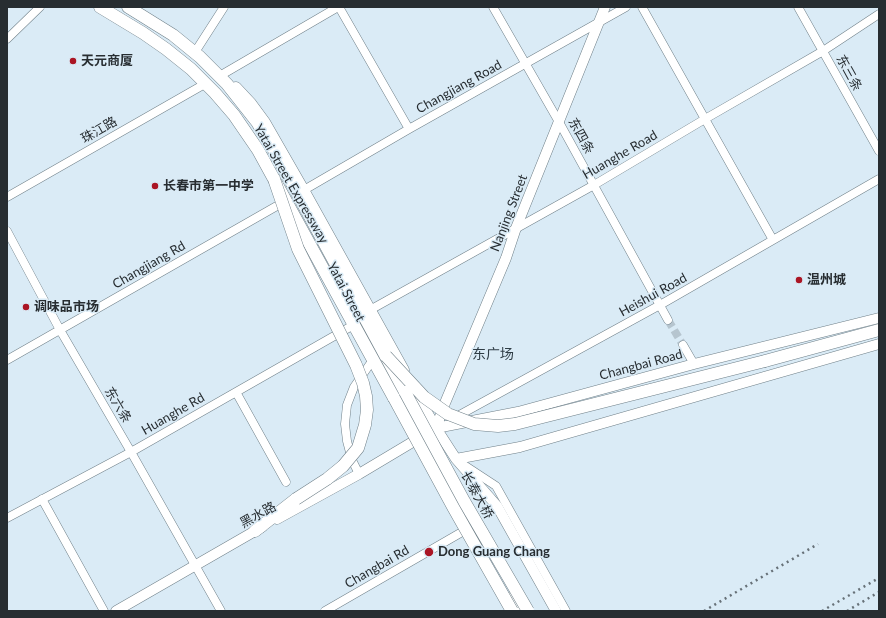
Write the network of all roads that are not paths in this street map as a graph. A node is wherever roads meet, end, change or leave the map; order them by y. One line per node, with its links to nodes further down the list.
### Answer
1 (40, 7): 15 (street)
2 (93, 7): 20 (main road, Yatai Street)
3 (100, 7): 25 (highway, Yatai Street Expressway)
4 (128, 7): 43 (highway, Yatai Street Expressway)
5 (134, 7): 16 (main road, Yatai Street)
6 (224, 7): 16 (street)
7 (339, 7): 19 (street); 23 (street)
8 (493, 7): 18 (street, 东四条)
9 (605, 7): 14 (main road, Nanjing Street)
10 (626, 7): 14 (street, Changjiang Road)
11 (642, 7): 21 (street)
12 (798, 7): 17 (street, 东三条)
13 (879, 14): 17 (street, Huanghe Road)
14 (600, 22): 18 (street, Changjiang Road); 22 (main road, Nanjing Street)
15 (7, 39)
16 (197, 49): 19 (main road, Yatai Street)
17 (823, 51): 21 (street, Huanghe Road); 24 (street, 东三条)
18 (525, 64): 22 (street, 东四条); 23 (street, Changjiang Road)
19 (223, 74): 28 (main road, Yatai Street)
20 (203, 85): 29 (street, 珠江路); 30 (main road, Yatai Street)
21 (705, 119): 27 (street, Huanghe Road); 33 (street)
22 (559, 122): 27 (street, 东四条); 31 (main road, Nanjing Street)
23 (409, 129): 28 (street, Changjiang Road)
24 (879, 151)
25 (274, 179): 49 (highway, Yatai Street Expressway, bridge); 58 (highway, bridge)
26 (879, 179): 33 (street, Heishui Road)
27 (594, 184): 31 (street, Huanghe Road); 34 (street, 东四条)
28 (304, 190): 35 (main road, Yatai Street)
29 (7, 197)
30 (282, 203): 38 (main road, Yatai Street); 39 (street, Changjiang Rd)
31 (516, 228): 35 (street, Huanghe Road); 50 (main road, Nanjing Street)
32 (7, 231): 39 (street, 东六条)
33 (773, 240): 34 (street, Heishui Road)
34 (660, 305): 37 (street, 东四条); 50 (street, Heishui Road)
35 (370, 310): 50 (main road, Yatai Street)
36 (879, 318): 46 (main road, Changbai Road)
37 (668, 320)
38 (350, 327): 45 (main road, Yatai Street); 47 (street, Huanghe Rd)
39 (60, 330): 44 (street, Changjiang Rd); 52 (street, 东六条)
40 (879, 330): 43 (highway, bridge)
41 (879, 344): 53 (main road)
42 (683, 345): 46 (street)
43 (386, 356): 48 (highway, Yatai Street Expressway, bridge)
44 (7, 360)
45 (370, 364): 51 (main road, Yatai Street); 54 (street)
46 (694, 364): 50 (main road, Changbai Road)
47 (236, 392): 52 (street, Huanghe Rd); 55 (street)
48 (405, 392): 68 (highway, 长泰大桥, bridge)
49 (394, 398): 66 (highway, 长泰大桥, bridge)
50 (436, 428): 51 (main road, Changbai Road); 53 (main road, Yatai Street)
51 (413, 442): 54 (main road, 黑水路); 59 (street); 67 (main road, Yatai Street)
52 (132, 452): 56 (street, Huanghe Rd); 60 (street, 东六条)
53 (456, 459): 69 (main road, Yatai Street); 70 (street)
54 (359, 474): 58 (main road, 黑水路)
55 (286, 482)
56 (42, 499): 57 (street, Huanghe Rd); 61 (street)
57 (7, 518)
58 (255, 531): 60 (main road, 黑水路)
59 (462, 532): 64 (street, Changbai Rd); 65 (street)
60 (195, 565): 62 (main road, 黑水路); 63 (street, 东六条)
61 (104, 611)
62 (116, 611)
63 (221, 611)
64 (325, 611)
65 (507, 611)
66 (512, 611)
67 (519, 611)
68 (528, 611)
69 (556, 611)
70 (566, 611)

